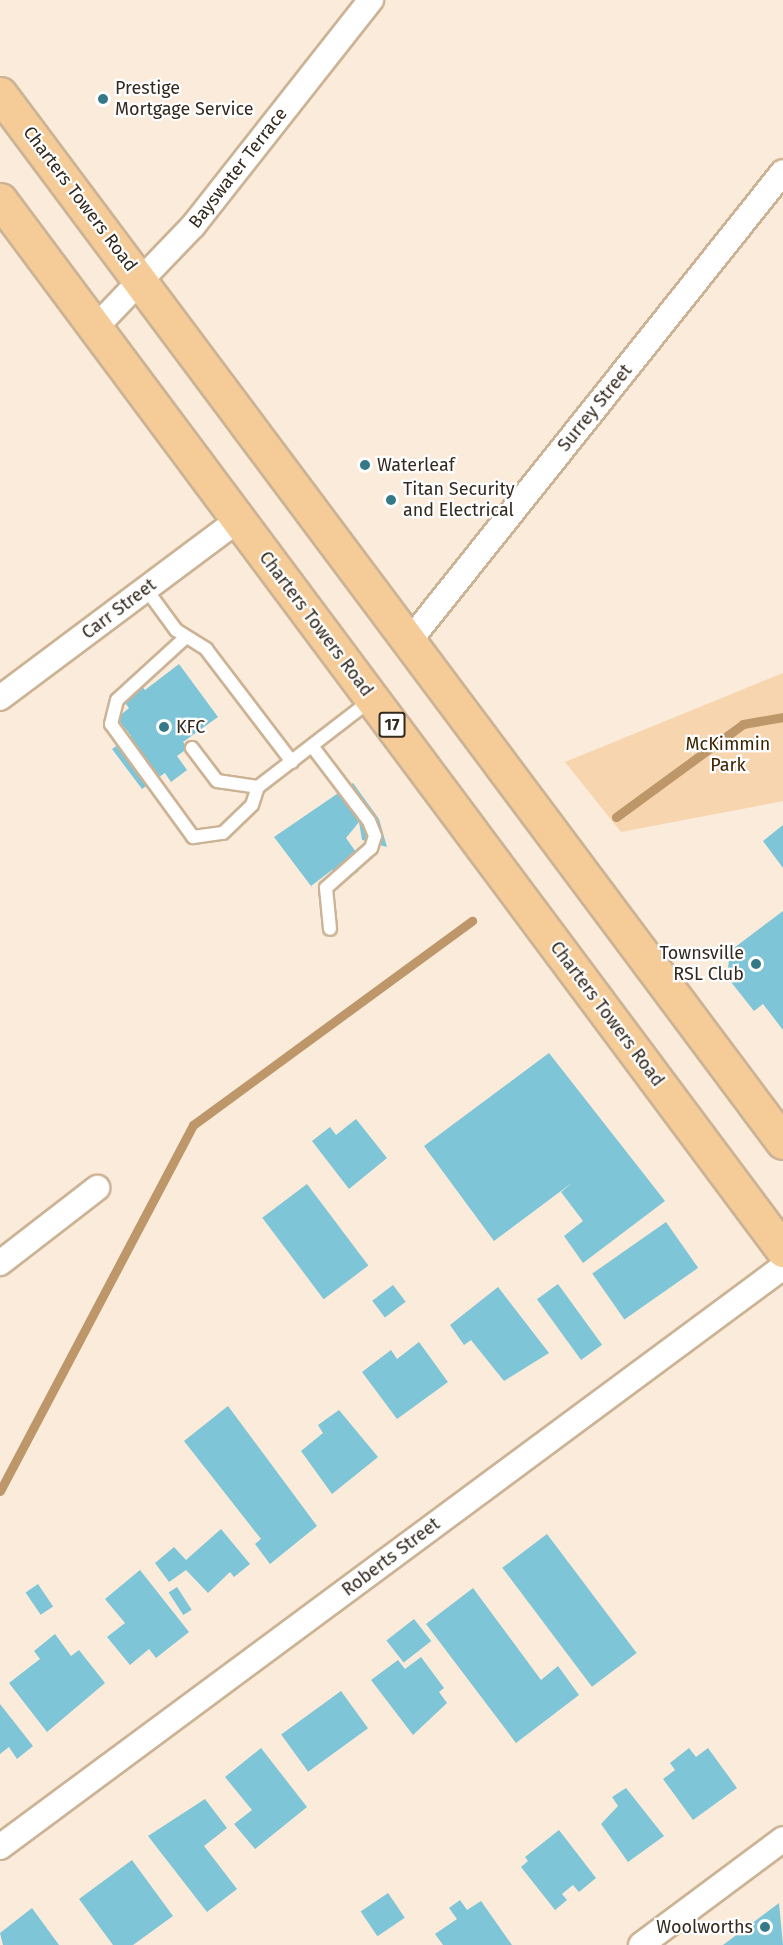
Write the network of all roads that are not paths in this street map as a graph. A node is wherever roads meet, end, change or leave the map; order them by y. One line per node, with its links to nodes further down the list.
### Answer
1 (371, 0): 5 (street, Bayswater Terrace)
2 (0, 94): 5 (main road, Charters Towers Road)
3 (783, 172): 10 (street, Surrey Street)
4 (0, 200): 6 (main road, Charters Towers Road / 17)
5 (143, 280): 6 (street, Bayswater Terrace); 10 (main road, Charters Towers Road)
6 (96, 327): 7 (main road, Charters Towers Road / 17)
7 (238, 520): 8 (street, Carr Street); 12 (main road, Charters Towers Road / 17)
8 (146, 589): 9 (lane); 11 (street, Carr Street)
9 (186, 638): 15 (lane); 16 (lane)
10 (407, 644): 18 (main road, Charters Towers Road)
11 (0, 698)
12 (372, 699): 13 (lane); 20 (main road, Charters Towers Road / 17)
13 (312, 746): 15 (lane); 17 (lane)
14 (192, 748): 16 (lane)
15 (292, 762): 16 (lane)
16 (258, 787)
17 (330, 929)
18 (783, 1142)
19 (97, 1188): 21 (street)
20 (783, 1250)
21 (0, 1263)
22 (783, 1267): 24 (street, Roberts Street)
23 (783, 1839): 25 (street)
24 (0, 1847)
25 (641, 1945)

